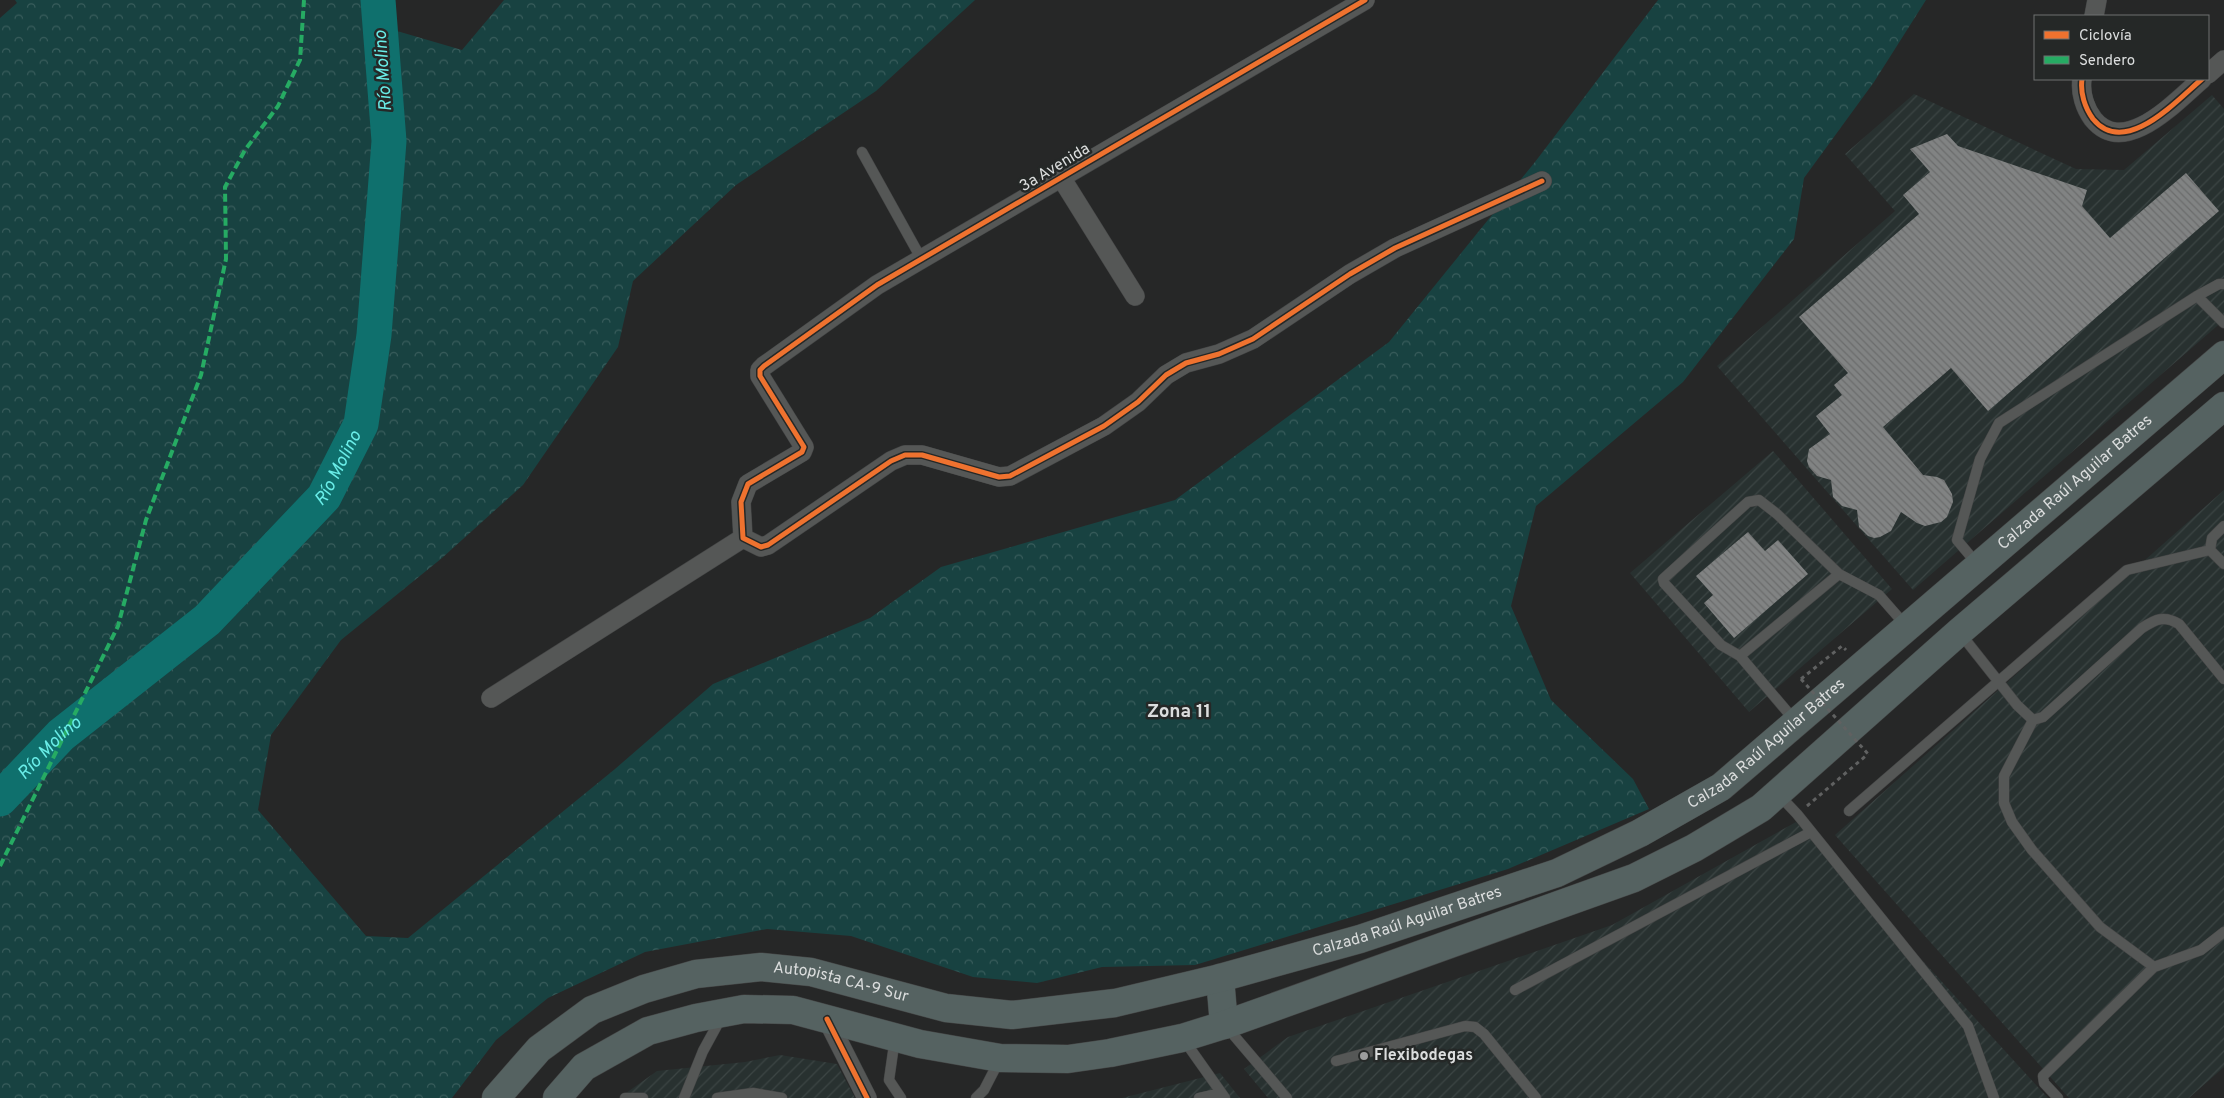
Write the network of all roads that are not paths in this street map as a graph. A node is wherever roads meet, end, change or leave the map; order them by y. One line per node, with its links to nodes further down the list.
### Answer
1 (1365, 0): 9 (street, 3a Avenida)
2 (2097, 0): 3 (street)
3 (2094, 15)
4 (2224, 60): 5 (street)
5 (2209, 73)
6 (2082, 80): 7 (street)
7 (2201, 80)
8 (862, 152): 11 (lane)
9 (1062, 179): 11 (street, 3a Avenida); 13 (street)
10 (1542, 181): 19 (street)
11 (922, 260): 19 (street, 3a Avenida)
12 (2224, 284): 14 (lane)
13 (1135, 296)
14 (2197, 296): 15 (lane); 22 (lane)
15 (2224, 323)
16 (2224, 355): 22 (highway, Calzada Raúl Aguilar Batres)
17 (2224, 406): 25 (highway, Calzada Raúl Aguilar Batres)
18 (2224, 526): 20 (lane)
19 (743, 538): 29 (street)
20 (2210, 550): 21 (lane); 28 (lane)
21 (2224, 564)
22 (1979, 566): 24 (highway, Calzada Raúl Aguilar Batres)
23 (1839, 574): 24 (lane); 26 (lane); 26 (lane)
24 (1908, 627): 31 (highway, Calzada Raúl Aguilar Batres)
25 (1960, 632): 28 (lane); 32 (highway, Calzada Raúl Aguilar Batres)
26 (1740, 656): 31 (lane)
27 (2224, 679): 30 (lane)
28 (1998, 682): 30 (lane); 33 (lane)
29 (491, 698)
30 (2033, 720): 36 (lane)
31 (1797, 723): 37 (highway, Calzada Raúl Aguilar Batres)
32 (1777, 794): 34 (lane); 41 (highway, Calzada Raúl Aguilar Batres)
33 (1849, 811)
34 (1811, 832): 38 (lane); 60 (lane)
35 (2224, 932): 36 (lane)
36 (2154, 967): 61 (lane)
37 (1220, 978): 41 (highway); 47 (highway, Autopista CA-9 Sur)
38 (1515, 990)
39 (724, 1012): 40 (highway); 48 (highway); 51 (lane)
40 (827, 1019): 42 (highway); 54 (street)
41 (1224, 1025): 43 (highway); 58 (lane)
42 (895, 1037): 44 (highway); 55 (lane)
43 (1182, 1038): 44 (highway); 46 (lane)
44 (1000, 1058): 56 (lane)
45 (1336, 1060): 59 (lane)
46 (1223, 1095): 57 (lane)
47 (496, 1098)
48 (557, 1098)
49 (625, 1098): 50 (lane)
50 (644, 1098)
51 (684, 1098)
52 (717, 1098): 53 (lane)
53 (782, 1098)
54 (867, 1098)
55 (901, 1098)
56 (976, 1098)
57 (1199, 1098)
58 (1287, 1098)
59 (1536, 1098)
60 (1994, 1098)
61 (2058, 1098)

